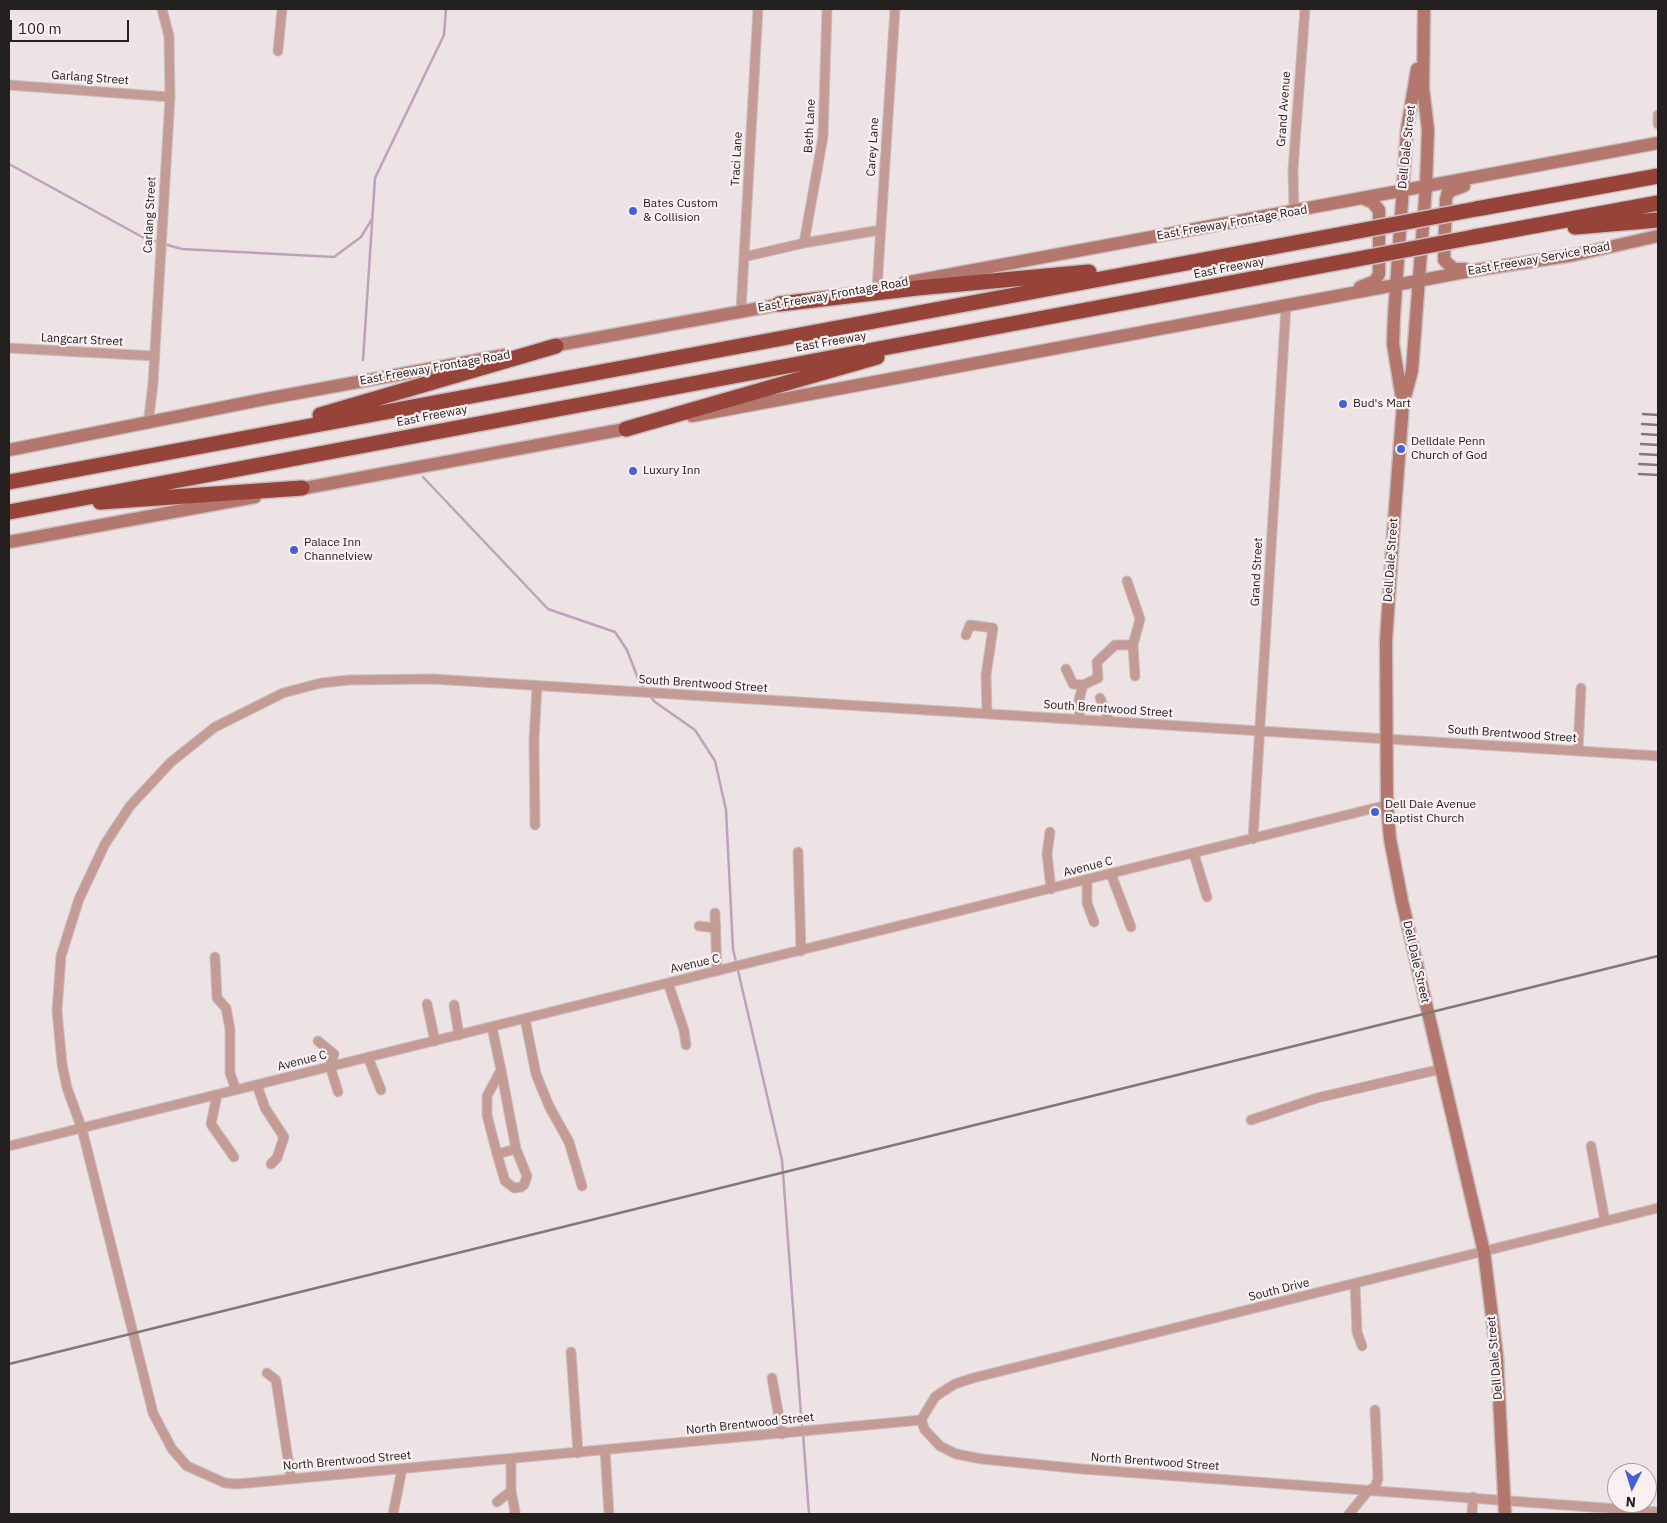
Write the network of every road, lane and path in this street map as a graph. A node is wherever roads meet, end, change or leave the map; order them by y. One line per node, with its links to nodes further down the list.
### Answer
1 (162, 9): 11 (street, Carlang Street)
2 (282, 9): 9 (street)
3 (758, 9): 27 (street, Traci Lane)
4 (827, 9): 26 (street, Beth Lane)
5 (895, 9): 23 (street, Carey Lane)
6 (1305, 9): 21 (street, Grand Avenue)
7 (1424, 9): 8 (main road, Dell Dale Street)
8 (1422, 39): 17 (main road, Dell Dale Street); 18 (main road, Dell Dale Street)
9 (278, 51)
10 (9, 85): 11 (street, Garlang Street)
11 (170, 97): 40 (street, Carlang Street)
12 (1658, 115): 13 (street)
13 (1658, 124)
14 (1658, 143): 15 (main road, East Freeway Frontage Road)
15 (1514, 172): 17 (main road, East Freeway Frontage Road); 29 (main road)
16 (1658, 176): 28 (highway, East Freeway, bridge)
17 (1426, 186): 18 (main road, East Freeway Frontage Road); 30 (main road, Dell Dale Street)
18 (1402, 191): 19 (main road, East Freeway Frontage Road); 31 (main road, Dell Dale Street)
19 (1364, 199): 21 (main road, East Freeway Frontage Road); 33 (main road)
20 (1658, 203): 24 (highway, East Freeway)
21 (1294, 211): 32 (main road, East Freeway Frontage Road)
22 (1658, 220): 24 (highway)
23 (880, 230): 26 (street); 32 (street, Carey Lane)
24 (1511, 230): 37 (highway, East Freeway, bridge)
25 (1658, 236): 29 (main road, East Freeway Service Road)
26 (804, 243): 27 (street)
27 (744, 257): 36 (street, Traci Lane)
28 (1192, 262): 34 (highway); 44 (highway, East Freeway)
29 (1476, 270): 30 (main road, East Freeway Service Road)
30 (1419, 281): 31 (main road); 41 (main road, Dell Dale Street)
31 (1397, 285): 33 (main road); 41 (main road, Dell Dale Street)
32 (877, 288): 34 (main road, East Freeway Frontage Road)
33 (1306, 302): 35 (main road)
34 (779, 304): 36 (main road, East Freeway Frontage Road)
35 (1286, 306): 43 (main road); 63 (street, Grand Street)
36 (742, 310): 38 (main road, East Freeway Frontage Road)
37 (905, 345): 43 (highway); 48 (highway, East Freeway)
38 (556, 346): 42 (main road, East Freeway Frontage Road); 44 (highway)
39 (9, 348): 40 (street, Langcart Street)
40 (154, 356): 42 (street, Carlang Street)
41 (1403, 404): 64 (main road, Dell Dale Street)
42 (148, 424): 45 (main road, East Freeway Frontage Road)
43 (626, 428): 47 (main road)
44 (237, 440): 46 (highway, East Freeway)
45 (9, 450)
46 (9, 482)
47 (302, 488): 48 (highway); 50 (main road)
48 (66, 501): 49 (highway, East Freeway)
49 (9, 512)
50 (9, 542)
51 (1127, 581): 53 (street)
52 (966, 635): 60 (street)
53 (1133, 645): 55 (street); 56 (street)
54 (1066, 669): 56 (street)
55 (1134, 676)
56 (1083, 685): 61 (street)
57 (537, 686): 60 (street, South Brentwood Street); 68 (street); 104 (street, South Brentwood Street)
58 (1581, 688): 65 (street)
59 (1100, 698): 62 (street)
60 (987, 714): 61 (street, South Brentwood Street)
61 (1080, 720): 62 (street, South Brentwood Street)
62 (1109, 721): 63 (street, South Brentwood Street)
63 (1260, 731): 64 (street, South Brentwood Street); 70 (street, Grand Street)
64 (1387, 739): 65 (street, South Brentwood Street); 67 (main road, Dell Dale Street)
65 (1578, 751): 66 (street, South Brentwood Street)
66 (1658, 756)
67 (1387, 805): 70 (street, Avenue C); 96 (main road, Dell Dale Street)
68 (535, 825)
69 (1050, 832): 75 (street)
70 (1254, 839): 72 (street, Avenue C)
71 (798, 852): 82 (street)
72 (1194, 854): 73 (street, Avenue C); 76 (street)
73 (1111, 874): 74 (street, Avenue C); 80 (street)
74 (1087, 880): 75 (street, Avenue C); 78 (street)
75 (1051, 889): 82 (street, Avenue C)
76 (1207, 897)
77 (715, 913): 81 (street)
78 (1094, 922)
79 (699, 926): 81 (street)
80 (1131, 927)
81 (716, 928): 84 (street)
82 (801, 951): 84 (street, Avenue C)
83 (215, 957): 99 (street)
84 (717, 971): 85 (street, Avenue C)
85 (668, 982): 88 (street, Avenue C); 93 (street)
86 (427, 1004): 92 (street)
87 (454, 1005): 90 (street)
88 (525, 1019): 89 (street, Avenue C); 111 (street)
89 (492, 1027): 90 (street, Avenue C); 97 (street)
90 (459, 1035): 92 (street, Avenue C)
91 (318, 1041): 95 (street)
92 (435, 1041): 94 (street, Avenue C)
93 (686, 1045)
94 (368, 1057): 95 (street, Avenue C); 100 (street)
95 (330, 1067): 98 (street, Avenue C); 101 (street)
96 (1442, 1069): 103 (street); 114 (main road, Dell Dale Street)
97 (500, 1070): 107 (street); 108 (street)
98 (257, 1085): 99 (street, Avenue C); 110 (street)
99 (236, 1090): 102 (street, Avenue C)
100 (380, 1090)
101 (338, 1092)
102 (217, 1095): 104 (street, Avenue C); 109 (street)
103 (1251, 1120)
104 (82, 1129): 105 (street, Avenue C); 127 (street, North Brentwood Street)
105 (9, 1146)
106 (1591, 1146): 113 (street)
107 (516, 1149): 108 (street); 108 (street)
108 (497, 1154)
109 (234, 1157)
110 (271, 1164)
111 (582, 1186)
112 (1658, 1208): 113 (street, South Drive)
113 (1605, 1221): 114 (street, South Drive)
114 (1484, 1252): 115 (street, South Drive); 131 (main road, Dell Dale Street)
115 (1356, 1284): 116 (street); 121 (street, South Drive)
116 (1362, 1346)
117 (572, 1352): 124 (street)
118 (267, 1373): 127 (street)
119 (772, 1378): 122 (street)
120 (1375, 1410): 129 (street)
121 (921, 1420): 122 (street, North Brentwood Street); 129 (street, North Brentwood Street)
122 (782, 1434): 123 (street, North Brentwood Street)
123 (605, 1450): 124 (street, North Brentwood Street); 136 (street)
124 (578, 1453): 125 (street, North Brentwood Street)
125 (511, 1459): 126 (street, North Brentwood Street); 128 (street)
126 (402, 1469): 127 (street, North Brentwood Street); 134 (street)
127 (290, 1479)
128 (510, 1491): 132 (street); 135 (street)
129 (1368, 1491): 130 (street, North Brentwood Street); 137 (street)
130 (1473, 1496): 131 (street, North Brentwood Street); 138 (street)
131 (1505, 1500): 133 (street, North Brentwood Street); 139 (main road, Dell Dale Street)
132 (497, 1502)
133 (1658, 1512)
134 (393, 1514)
135 (514, 1514)
136 (609, 1514)
137 (1349, 1514)
138 (1472, 1514)
139 (1505, 1514)

